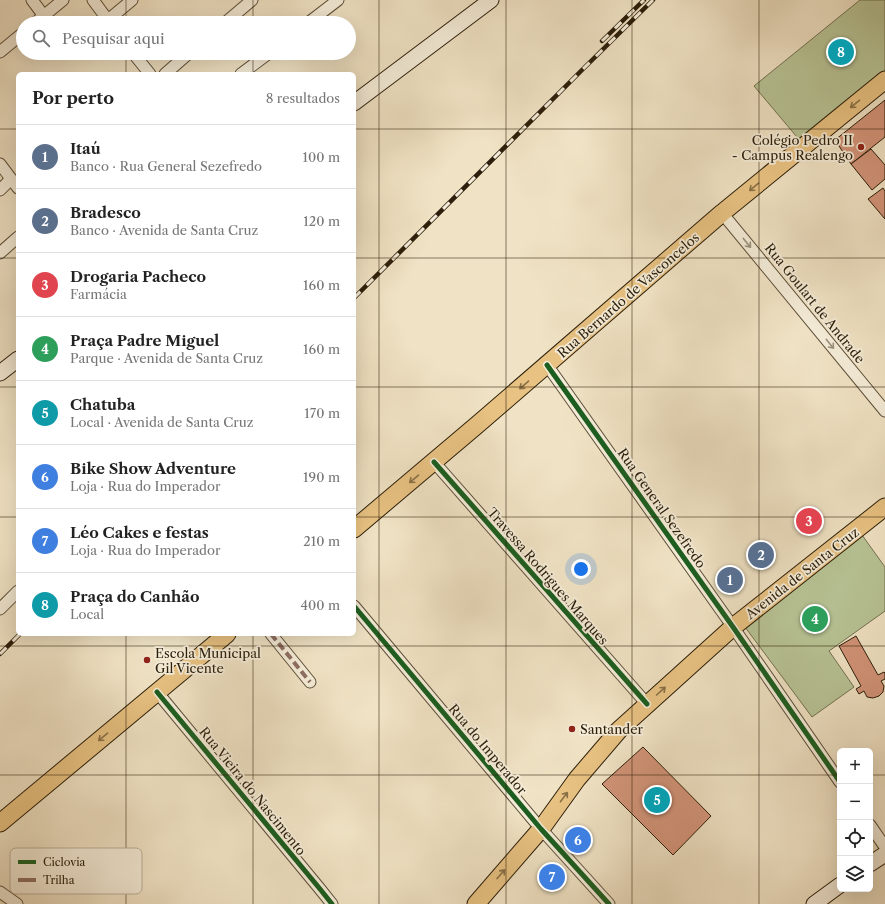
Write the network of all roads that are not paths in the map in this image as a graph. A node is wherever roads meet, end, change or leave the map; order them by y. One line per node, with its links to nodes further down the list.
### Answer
1 (32, 0): 8 (street)
2 (62, 0): 8 (street)
3 (93, 0): 9 (street)
4 (132, 0): 10 (street)
5 (252, 0): 11 (street)
6 (338, 0): 12 (street)
7 (491, 0): 22 (street)
8 (44, 16)
9 (105, 16)
10 (115, 16)
11 (233, 16)
12 (317, 16)
13 (16, 39): 14 (street)
14 (0, 52)
15 (139, 60): 18 (street)
16 (182, 60): 19 (street)
17 (260, 60): 20 (street)
18 (148, 72)
19 (167, 72)
20 (244, 72)
21 (885, 80): 27 (main road, Rua Bernardo de Vasconcelos, one-way to 27)
22 (356, 101)
23 (0, 164): 24 (street)
24 (11, 179): 25 (street); 26 (street)
25 (16, 185)
26 (0, 190)
27 (722, 213): 31 (main road, Rua Bernardo de Vasconcelos); 33 (street, Rua Goulart de Andrade, one-way to 33)
28 (16, 239): 29 (street)
29 (0, 253)
30 (16, 361): 32 (street)
31 (547, 365): 34 (main road, Rua Bernardo de Vasconcelos, one-way to 34); 40 (street, Rua General Sezefredo)
32 (0, 373)
33 (885, 411)
34 (434, 462): 36 (main road, Rua Bernardo de Vasconcelos, one-way to 36); 45 (street, Travessa Rodrigues Marques)
35 (885, 507): 40 (main road, Avenida de Santa Cruz)
36 (356, 527)
37 (16, 593): 39 (street)
38 (356, 608): 48 (street, Rua do Imperador)
39 (0, 609)
40 (733, 627): 45 (main road, Avenida de Santa Cruz, one-way to 40); 46 (street, Rua General Sezefredo)
41 (225, 636): 44 (main road)
42 (274, 636): 43 (street)
43 (310, 682)
44 (154, 694): 47 (main road, one-way to 47); 56 (street, Rua Vieira do Nascimento)
45 (647, 704): 48 (main road, Avenida de Santa Cruz, one-way to 45)
46 (837, 778)
47 (0, 823)
48 (541, 829): 57 (main road, Avenida de Santa Cruz, one-way to 48); 58 (street, Rua do Imperador)
49 (873, 829): 50 (street)
50 (885, 847)
51 (885, 854): 52 (street)
52 (873, 862)
53 (837, 888): 59 (street)
54 (0, 892): 55 (street)
55 (17, 904)
56 (332, 904)
57 (476, 904)
58 (609, 904)
59 (814, 904)

